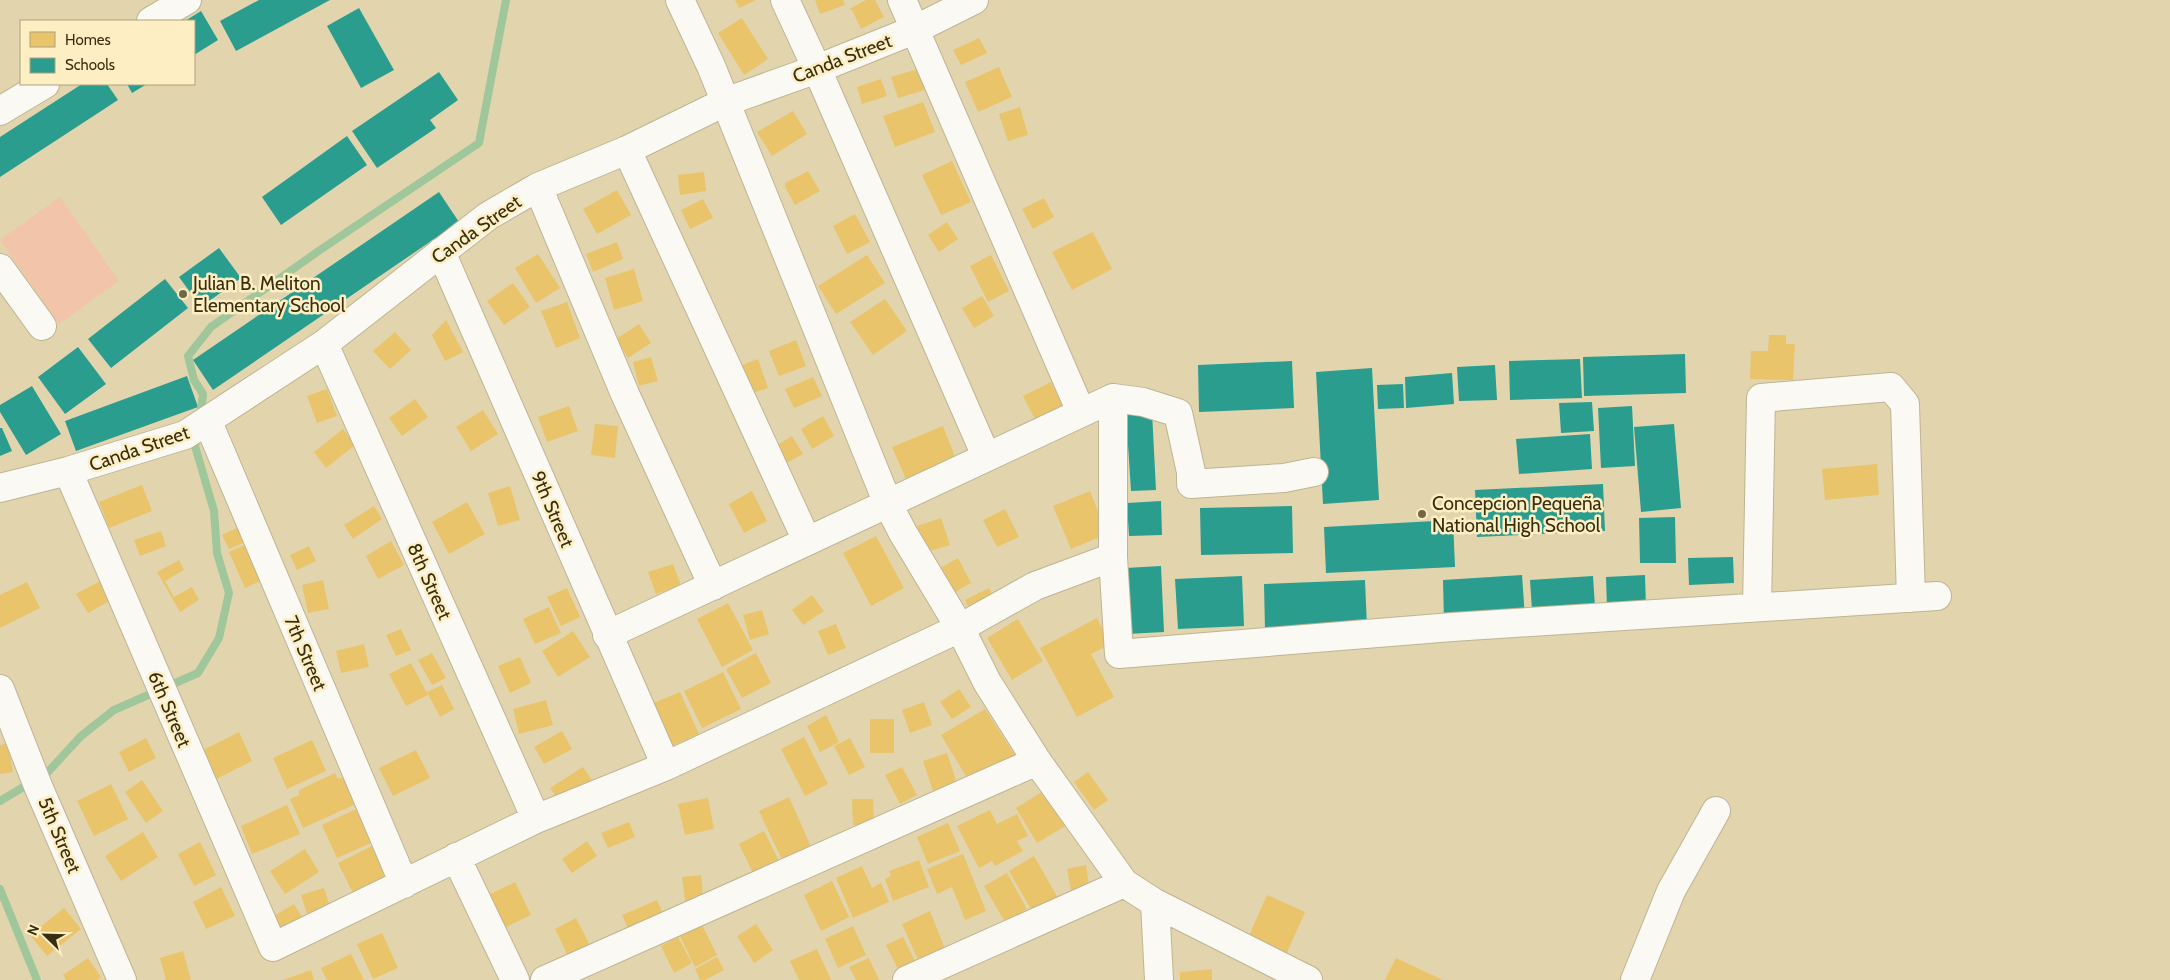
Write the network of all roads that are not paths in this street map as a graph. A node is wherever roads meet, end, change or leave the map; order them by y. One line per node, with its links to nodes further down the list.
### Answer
1 (187, 0): 6 (street)
2 (680, 0): 10 (street)
3 (785, 0): 8 (street)
4 (902, 0): 7 (street)
5 (974, 0): 7 (street, Canda Street)
6 (153, 20)
7 (914, 30): 8 (street, Canda Street); 19 (street)
8 (818, 68): 10 (street, Canda Street); 21 (street)
9 (44, 85): 11 (street)
10 (725, 102): 12 (street, Canda Street); 25 (street)
11 (0, 111)
12 (627, 150): 13 (street, Canda Street); 26 (street)
13 (538, 187): 14 (street, Canda Street); 28 (street)
14 (441, 252): 17 (street, Canda Street); 31 (street, 9th Street)
15 (0, 268): 16 (street)
16 (42, 326)
17 (324, 344): 20 (street, Canda Street); 36 (street, 8th Street)
18 (1112, 398): 19 (street); 23 (street); 27 (street)
19 (1081, 412): 21 (street)
20 (198, 427): 22 (street, Canda Street); 39 (street, 7th Street)
21 (986, 456): 25 (street)
22 (68, 471): 24 (street, Canda Street); 39 (street, 6th Street)
23 (1314, 472)
24 (0, 488)
25 (888, 504): 26 (street); 30 (street)
26 (807, 541): 28 (street)
27 (1113, 557): 29 (street); 30 (street)
28 (713, 586): 31 (street)
29 (1757, 607): 29 (street)
30 (960, 628): 33 (street); 34 (street)
31 (607, 635): 34 (street, 9th Street)
32 (0, 690): 41 (street, 5th Street)
33 (1037, 761): 38 (street); 43 (street)
34 (666, 766): 36 (street)
35 (1716, 811): 47 (street)
36 (536, 819): 37 (street)
37 (456, 857): 39 (street); 42 (street)
38 (1124, 883): 40 (street); 44 (street)
39 (404, 884)
40 (1155, 903): 45 (street); 46 (street)
41 (122, 980)
42 (515, 980)
43 (545, 980)
44 (907, 980)
45 (1159, 980)
46 (1308, 980)
47 (1635, 980)

